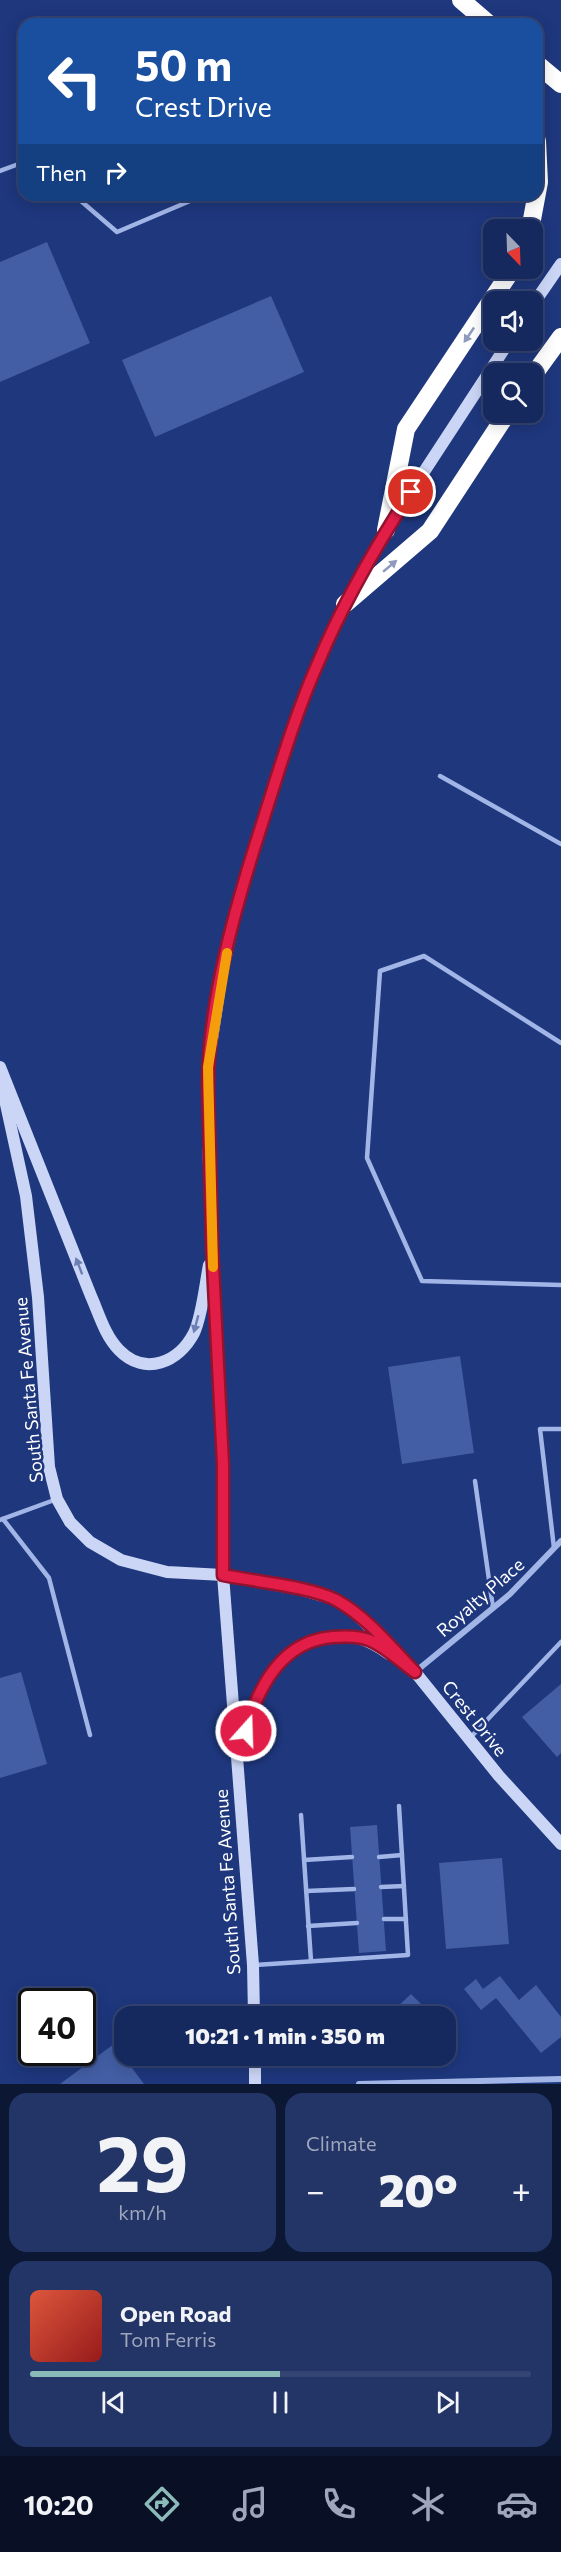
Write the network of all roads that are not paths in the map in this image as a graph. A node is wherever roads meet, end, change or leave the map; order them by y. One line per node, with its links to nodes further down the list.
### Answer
1 (456, 0): 3 (highway)
2 (461, 0): 4 (highway)
3 (472, 18)
4 (482, 18)
5 (543, 69): 6 (highway)
6 (561, 84)
7 (18, 164): 8 (lane)
8 (0, 171)
9 (81, 201): 10 (lane)
10 (190, 201)
11 (535, 201): 12 (highway)
12 (532, 219)
13 (561, 264): 15 (main road)
14 (506, 279): 20 (highway, one-way to 20)
15 (542, 291)
16 (561, 337): 18 (highway)
17 (503, 351): 20 (main road)
18 (542, 363)
19 (501, 423): 21 (highway, one-way to 19)
20 (387, 530): 21 (main road)
21 (345, 604): 27 (main road)
22 (440, 776): 23 (lane)
23 (561, 844)
24 (561, 1043): 28 (lane)
25 (0, 1067): 27 (main road, one-way to 25)
26 (0, 1077): 31 (main road, South Santa Fe Avenue)
27 (212, 1246): 35 (main road)
28 (561, 1286)
29 (561, 1429): 34 (lane)
30 (475, 1481): 36 (lane)
31 (57, 1499): 32 (lane); 35 (main road, South Santa Fe Avenue)
32 (1, 1519): 39 (lane)
33 (561, 1541): 34 (street, Royalty Place)
34 (554, 1548): 36 (street, Royalty Place)
35 (223, 1575): 38 (main road, Crest Drive); 41 (main road, South Santa Fe Avenue)
36 (493, 1608): 38 (street, Royalty Place)
37 (561, 1642): 40 (lane)
38 (415, 1672): 40 (main road, Crest Drive); 41 (main road)
39 (90, 1735)
40 (469, 1739): 44 (main road, Crest Drive)
41 (237, 1763): 58 (main road, South Santa Fe Avenue)
42 (399, 1806): 45 (lane)
43 (301, 1815): 48 (lane)
44 (561, 1844)
45 (402, 1856): 47 (lane); 49 (lane)
46 (352, 1857): 48 (lane)
47 (379, 1857)
48 (304, 1860): 52 (lane)
49 (404, 1886): 50 (lane); 54 (lane)
50 (381, 1887)
51 (354, 1888): 52 (lane)
52 (306, 1891): 56 (lane)
53 (384, 1919): 54 (lane)
54 (406, 1919): 57 (lane)
55 (357, 1923): 56 (lane)
56 (308, 1926): 57 (lane)
57 (311, 1961): 58 (lane)
58 (253, 1965): 59 (main road, South Santa Fe Avenue)
59 (254, 2006)
60 (255, 2066): 62 (main road)
61 (561, 2079): 63 (street)
62 (255, 2084)
63 (359, 2084)

